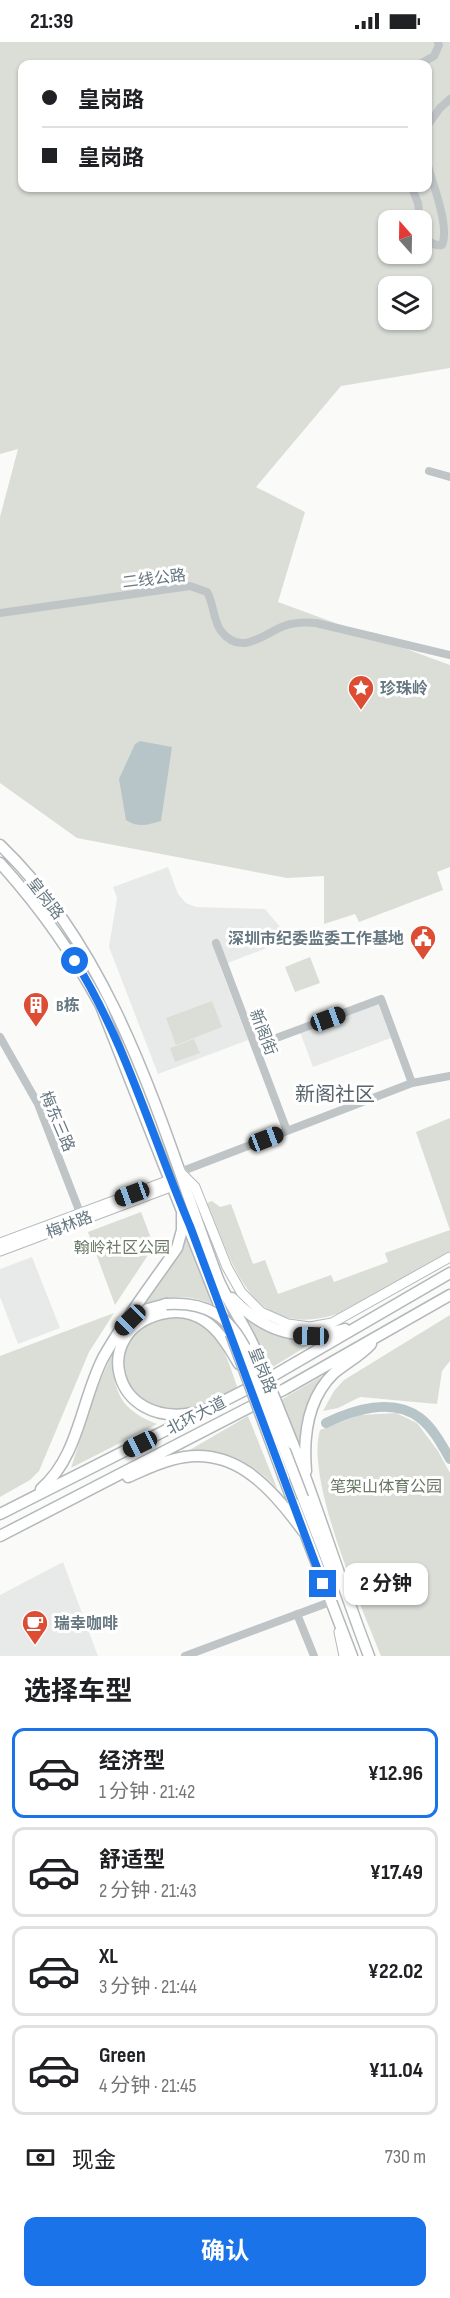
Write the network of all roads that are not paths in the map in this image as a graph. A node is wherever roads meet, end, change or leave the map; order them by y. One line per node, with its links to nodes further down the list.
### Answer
1 (438, 42): 2 (street)
2 (427, 60)
3 (450, 99): 4 (street)
4 (432, 119)
5 (432, 180): 8 (street)
6 (414, 192): 7 (street)
7 (419, 210)
8 (432, 243)
9 (429, 471): 10 (street)
10 (450, 477)
11 (0, 612): 12 (street, 二线公路)
12 (450, 655)
13 (0, 845): 21 (highway, 皇岗路)
14 (0, 863): 22 (highway, 皇岗路)
15 (216, 943): 17 (street, 新阁街)
16 (0, 1037): 24 (street, 梅东三路)
17 (255, 1046): 19 (street); 20 (street, 新阁街)
18 (450, 1076): 19 (street)
19 (412, 1083): 20 (street)
20 (287, 1131): 21 (street)
21 (180, 1172): 26 (main road); 28 (highway, 皇岗路)
22 (171, 1183): 23 (highway, 皇岗路); 24 (main road, 梅林路)
23 (182, 1208): 31 (highway); 32 (highway, 皇岗路)
24 (82, 1216): 25 (main road, 梅林路)
25 (1, 1246)
26 (450, 1257)
27 (450, 1273): 30 (highway, 北环大道)
28 (219, 1281): 30 (highway); 35 (highway, 皇岗路, bridge)
29 (448, 1296): 33 (highway, 北环大道)
30 (369, 1320): 34 (highway, 北环大道)
31 (120, 1331): 36 (highway); 45 (highway, bridge)
32 (225, 1335): 34 (highway); 39 (highway, 皇岗路, bridge)
33 (379, 1336): 35 (highway); 37 (highway, 北环大道)
34 (205, 1411): 36 (highway, 北环大道)
35 (308, 1483): 42 (highway, 皇岗路)
36 (25, 1502): 38 (highway, 北环大道)
37 (51, 1510): 39 (highway); 40 (highway, 北环大道)
38 (0, 1514)
39 (303, 1531): 41 (highway, 皇岗路)
40 (0, 1536)
41 (330, 1602): 43 (street); 44 (highway, 皇岗路)
42 (349, 1604): 45 (highway, 皇岗路); 51 (main road)
43 (297, 1614): 46 (street); 47 (street)
44 (337, 1620): 48 (main road); 49 (highway, 皇岗路)
45 (364, 1645): 50 (highway, 皇岗路)
46 (185, 1656)
47 (314, 1656)
48 (344, 1656)
49 (352, 1656)
50 (369, 1656)
51 (375, 1656)

